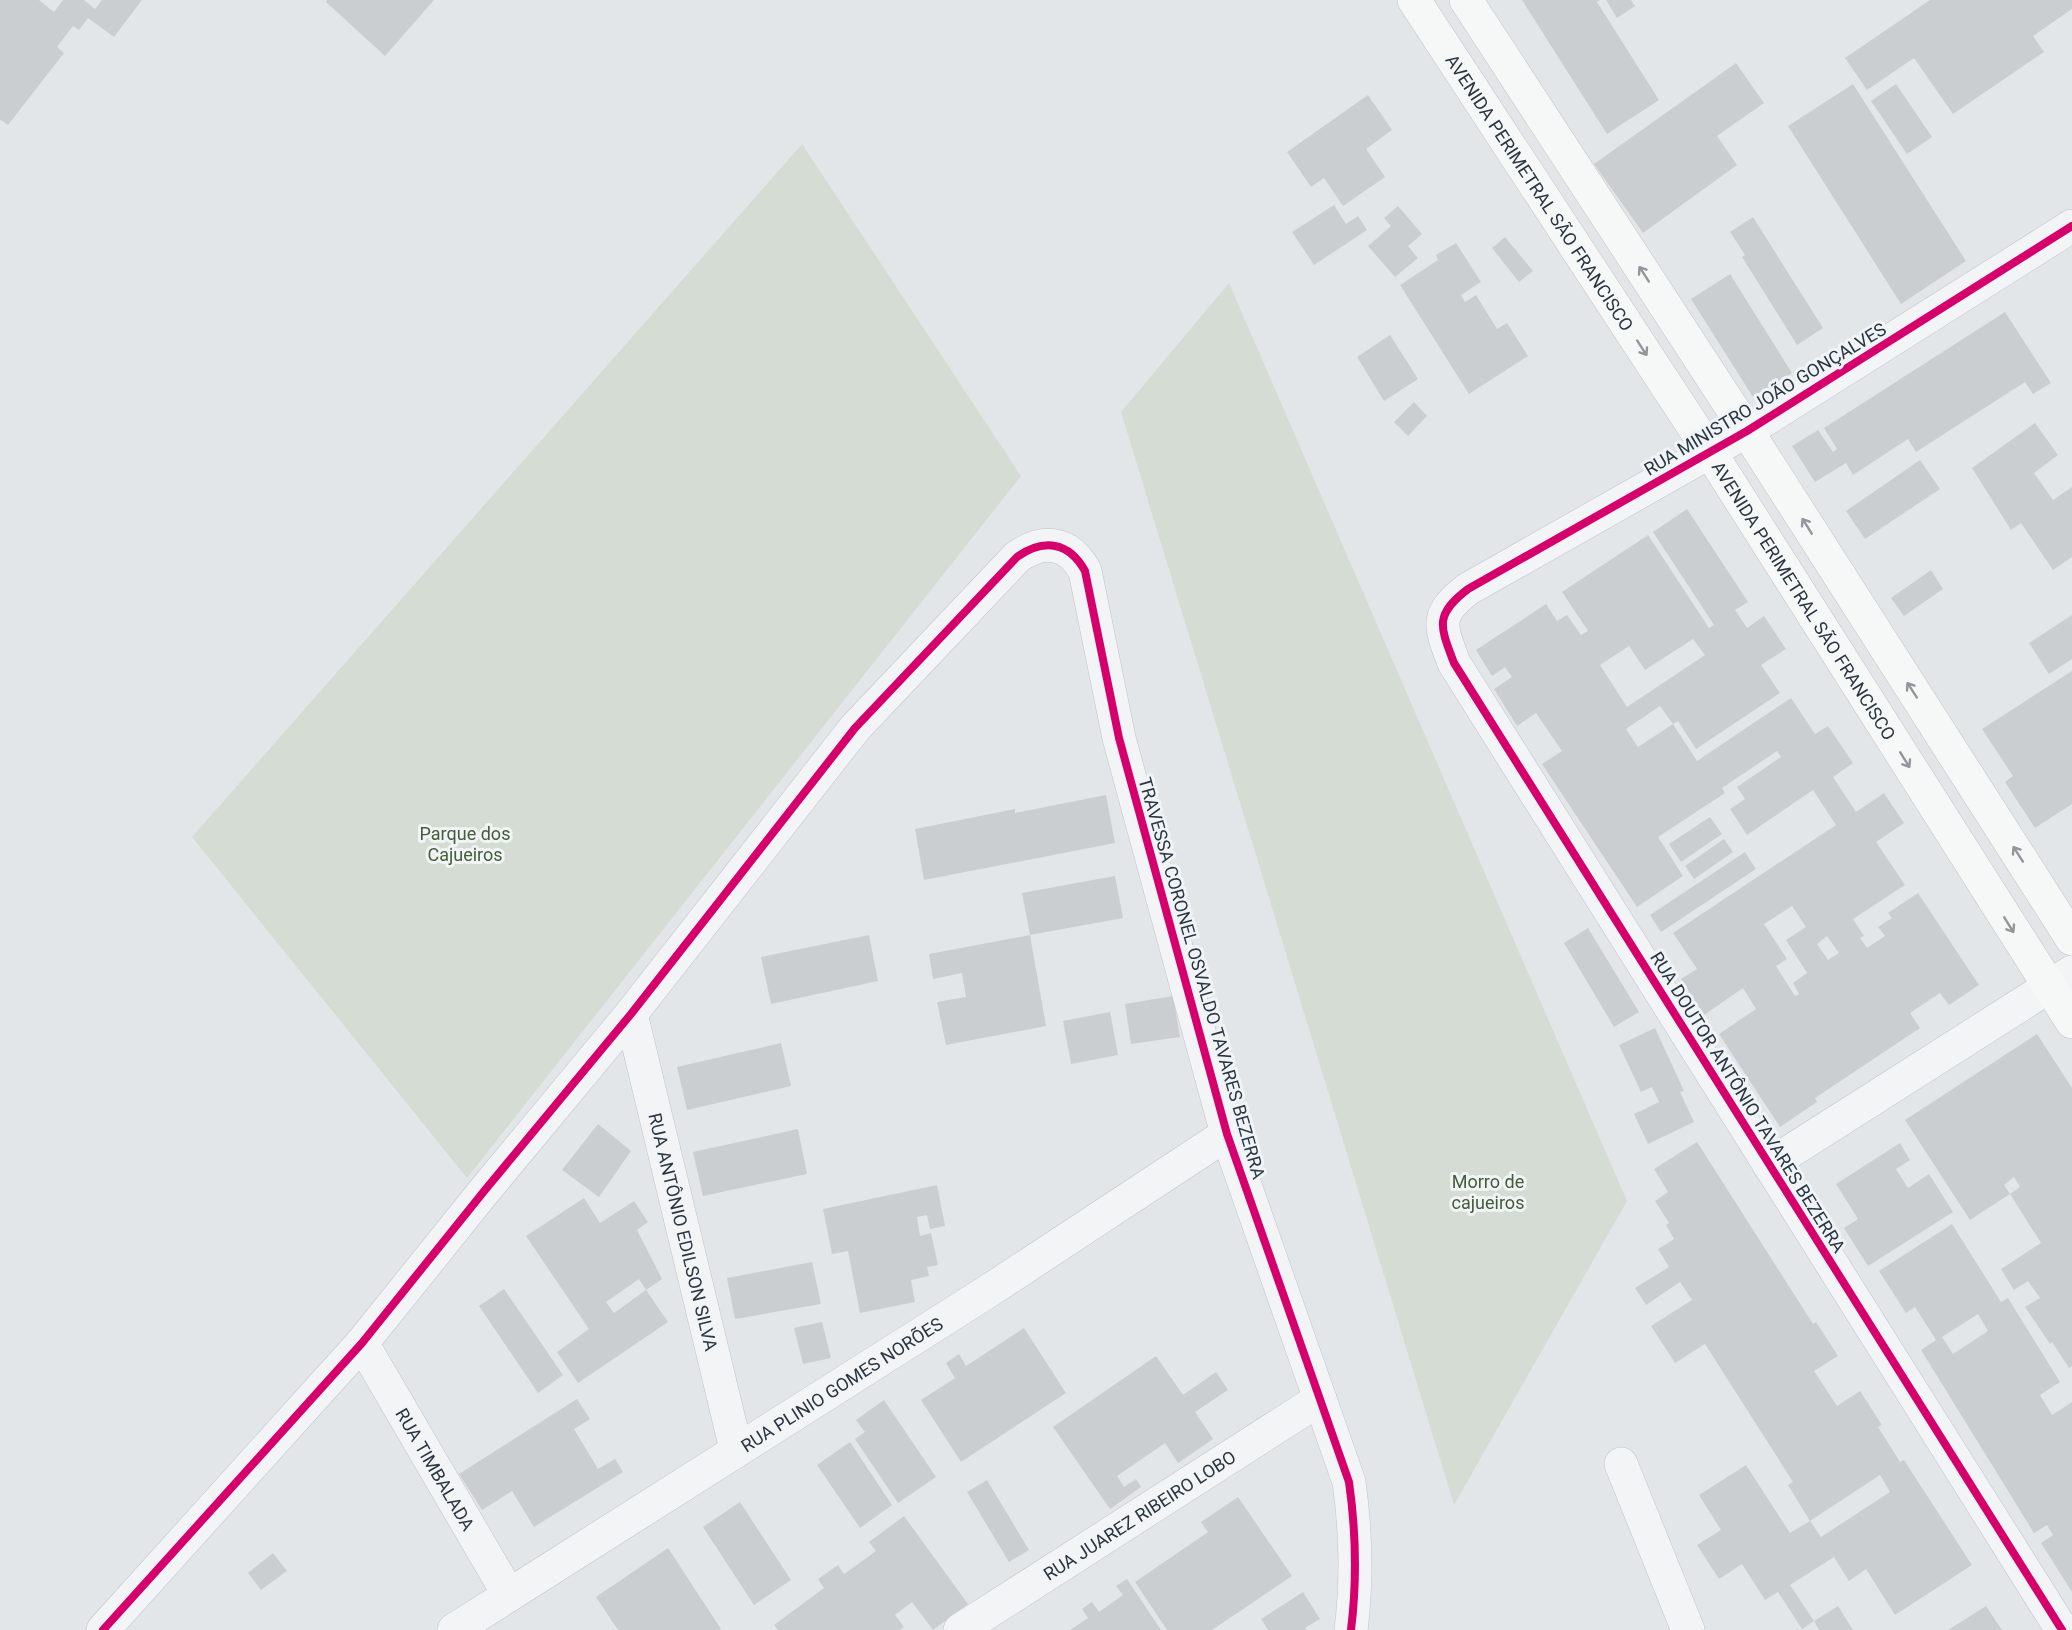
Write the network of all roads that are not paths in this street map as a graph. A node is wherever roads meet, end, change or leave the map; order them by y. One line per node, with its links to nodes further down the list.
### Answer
1 (1414, 0): 5 (main road, AVENIDA PERIMETRAL SÃO FRANCISCO, one-way to 5)
2 (1466, 0): 4 (main road, one-way to 2)
3 (2072, 226): 4 (street, RUA MINISTRO JOÃO GONÇALVES)
4 (1747, 431): 5 (street, RUA MINISTRO JOÃO GONÇALVES); 7 (main road, one-way to 4)
5 (1710, 452): 6 (street, RUA MINISTRO JOÃO GONÇALVES); 8 (main road, AVENIDA PERIMETRAL SÃO FRANCISCO)
6 (1468, 589): 14 (street, RUA DOUTOR ANTÔNIO TAVARES BEZERRA)
7 (1893, 660): 8 (main road); 9 (main road, one-way to 7)
8 (1855, 680): 10 (main road, AVENIDA PERIMETRAL SÃO FRANCISCO, one-way to 10)
9 (2072, 939)
10 (2060, 980): 12 (main road, AVENIDA PERIMETRAL SÃO FRANCISCO); 14 (street)
11 (631, 1014): 13 (street, TRAVESSA CORONEL OSVALDO TAVARES BEZERRA); 15 (street); 17 (street, RUA ANTÔNIO EDILSON SILVA)
12 (2072, 1022)
13 (1227, 1134): 16 (street, TRAVESSA CORONEL OSVALDO TAVARES BEZERRA); 17 (street, RUA PLINIO GOMES NORÕES)
14 (1769, 1165): 25 (street, RUA DOUTOR ANTÔNIO TAVARES BEZERRA)
15 (362, 1343): 19 (street, RUA TIMBALADA); 20 (street)
16 (1320, 1399): 22 (street, RUA JUAREZ RIBEIRO LOBO); 23 (street, TRAVESSA CORONEL OSVALDO TAVARES BEZERRA)
17 (736, 1449): 19 (street, RUA PLINIO GOMES NORÕES)
18 (1621, 1464): 24 (street)
19 (509, 1594): 21 (street, RUA PLINIO GOMES NORÕES)
20 (104, 1628)
21 (454, 1630)
22 (960, 1630)
23 (1351, 1630)
24 (1688, 1630)
25 (2062, 1630)

